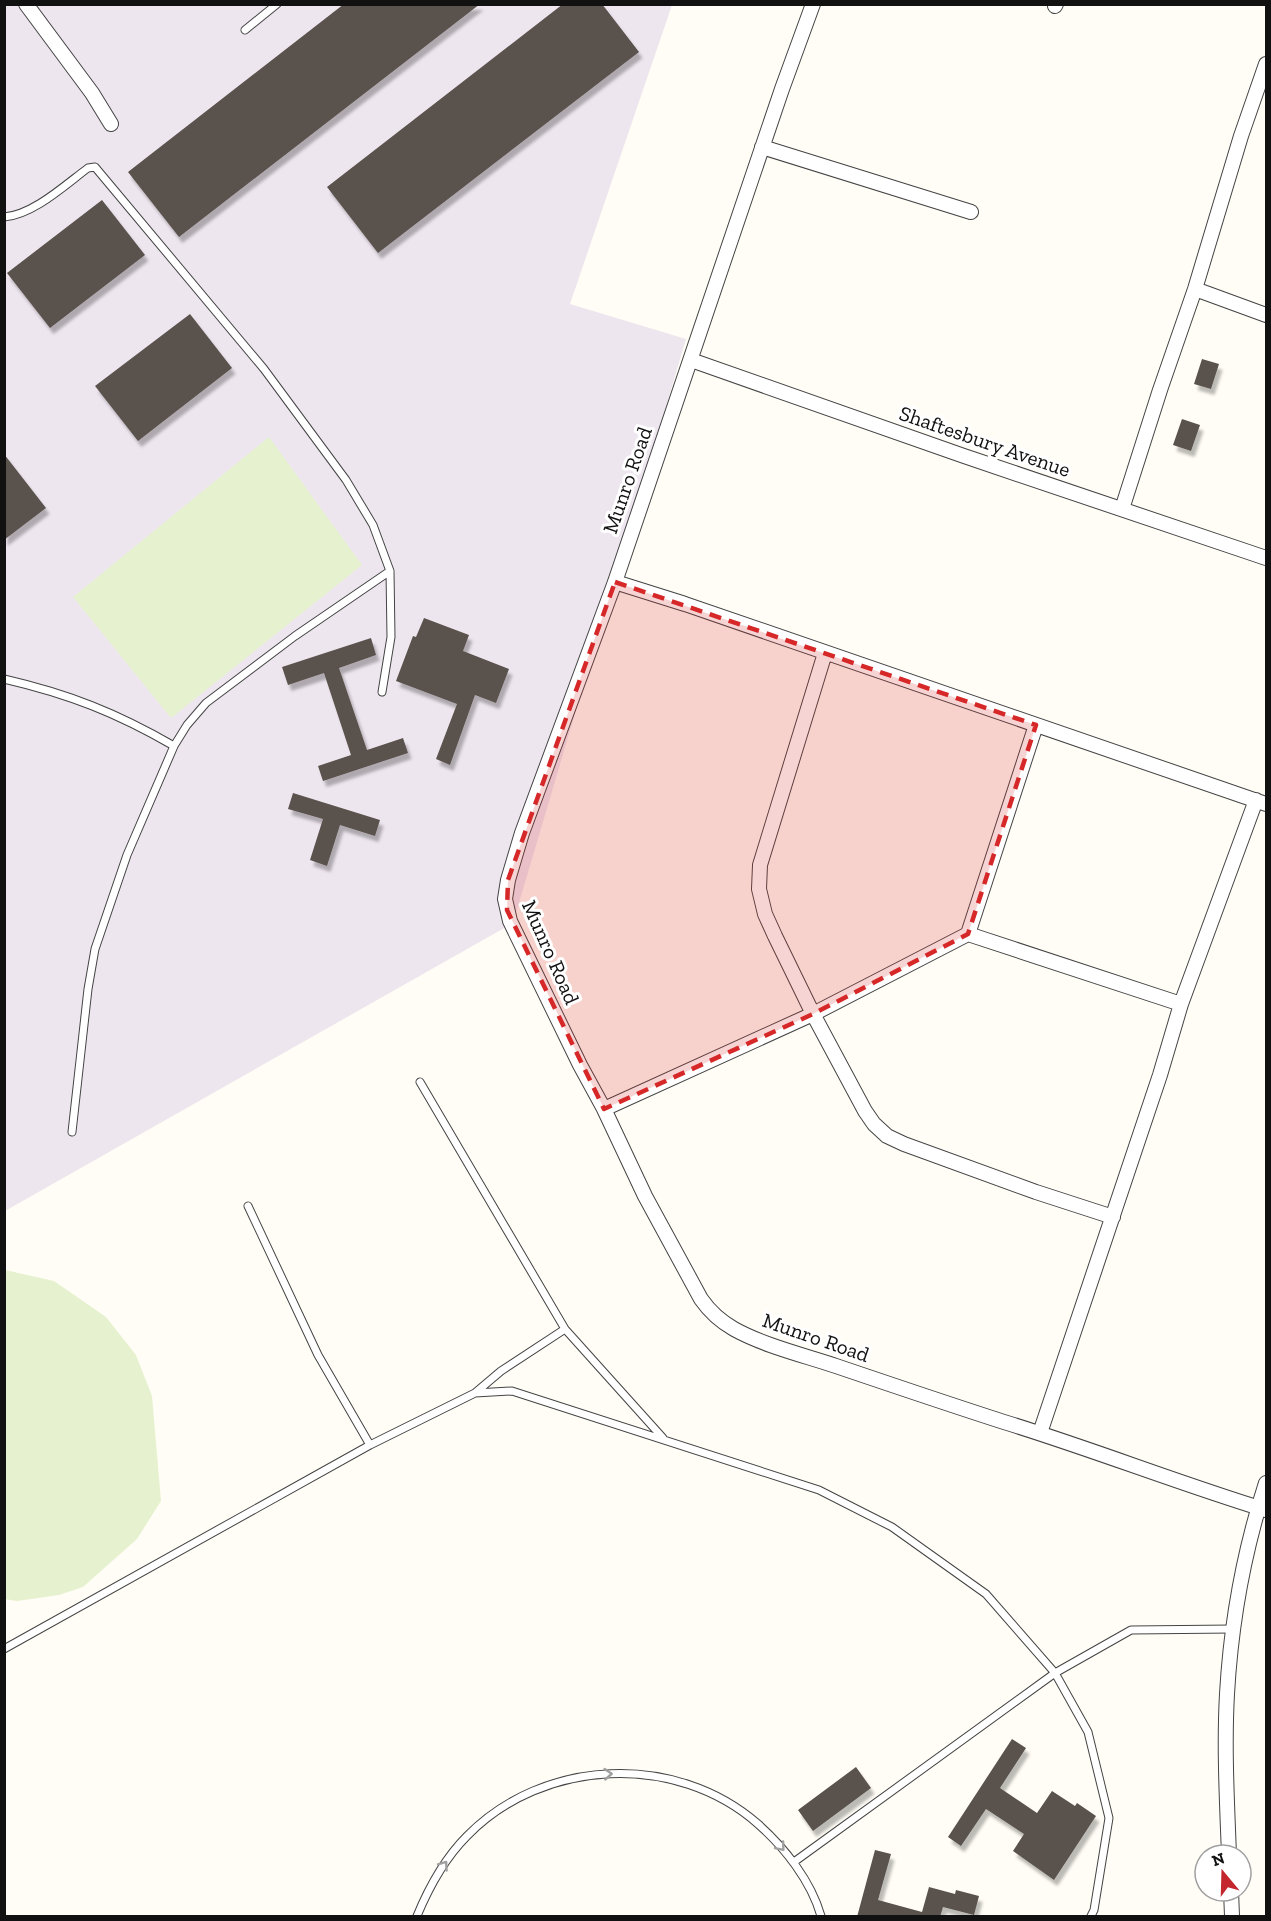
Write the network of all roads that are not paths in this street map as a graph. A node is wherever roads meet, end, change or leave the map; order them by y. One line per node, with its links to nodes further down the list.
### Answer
1 (26, 4): 7 (street)
2 (277, 4): 4 (lane)
3 (813, 4): 8 (street, Munro Road)
4 (245, 30)
5 (1266, 64): 6 (street)
6 (1264, 80): 11 (street)
7 (111, 124)
8 (762, 147): 9 (street); 13 (street, Munro Road)
9 (971, 212)
10 (4, 218): 16 (lane)
11 (1195, 289): 12 (street); 14 (street)
12 (1266, 315)
13 (691, 360): 14 (street, Shaftesbury Avenue); 17 (street, Munro Road)
14 (1122, 509): 15 (street, Shaftesbury Avenue)
15 (1266, 558)
16 (390, 571): 20 (lane); 22 (lane)
17 (615, 582): 18 (street); 28 (street, Munro Road)
18 (825, 653): 21 (street); 26 (street)
19 (4, 679): 22 (lane)
20 (382, 692)
21 (1036, 725): 23 (street); 24 (street)
22 (174, 746): 29 (lane)
23 (1261, 802): 25 (street)
24 (968, 934): 25 (street); 26 (street)
25 (1181, 1004): 31 (street)
26 (813, 1014): 28 (street); 31 (street)
27 (420, 1083): 32 (lane)
28 (604, 1109): 34 (street, Munro Road)
29 (72, 1132)
30 (248, 1206): 36 (lane)
31 (1113, 1217): 34 (street)
32 (565, 1329): 33 (lane); 35 (lane)
33 (475, 1393): 35 (lane); 36 (lane)
34 (1040, 1432): 38 (street, Munro Road)
35 (665, 1440): 41 (lane)
36 (370, 1445): 40 (lane)
37 (1266, 1483): 38 (street)
38 (1262, 1508): 39 (street)
39 (1233, 1629): 41 (lane); 42 (street)
40 (4, 1649)
41 (1054, 1673): 43 (lane); 46 (lane)
42 (1229, 1843)
43 (794, 1862): 44 (lane, one-way to 43); 45 (lane)
44 (417, 1917)
45 (821, 1917)
46 (1091, 1917)

